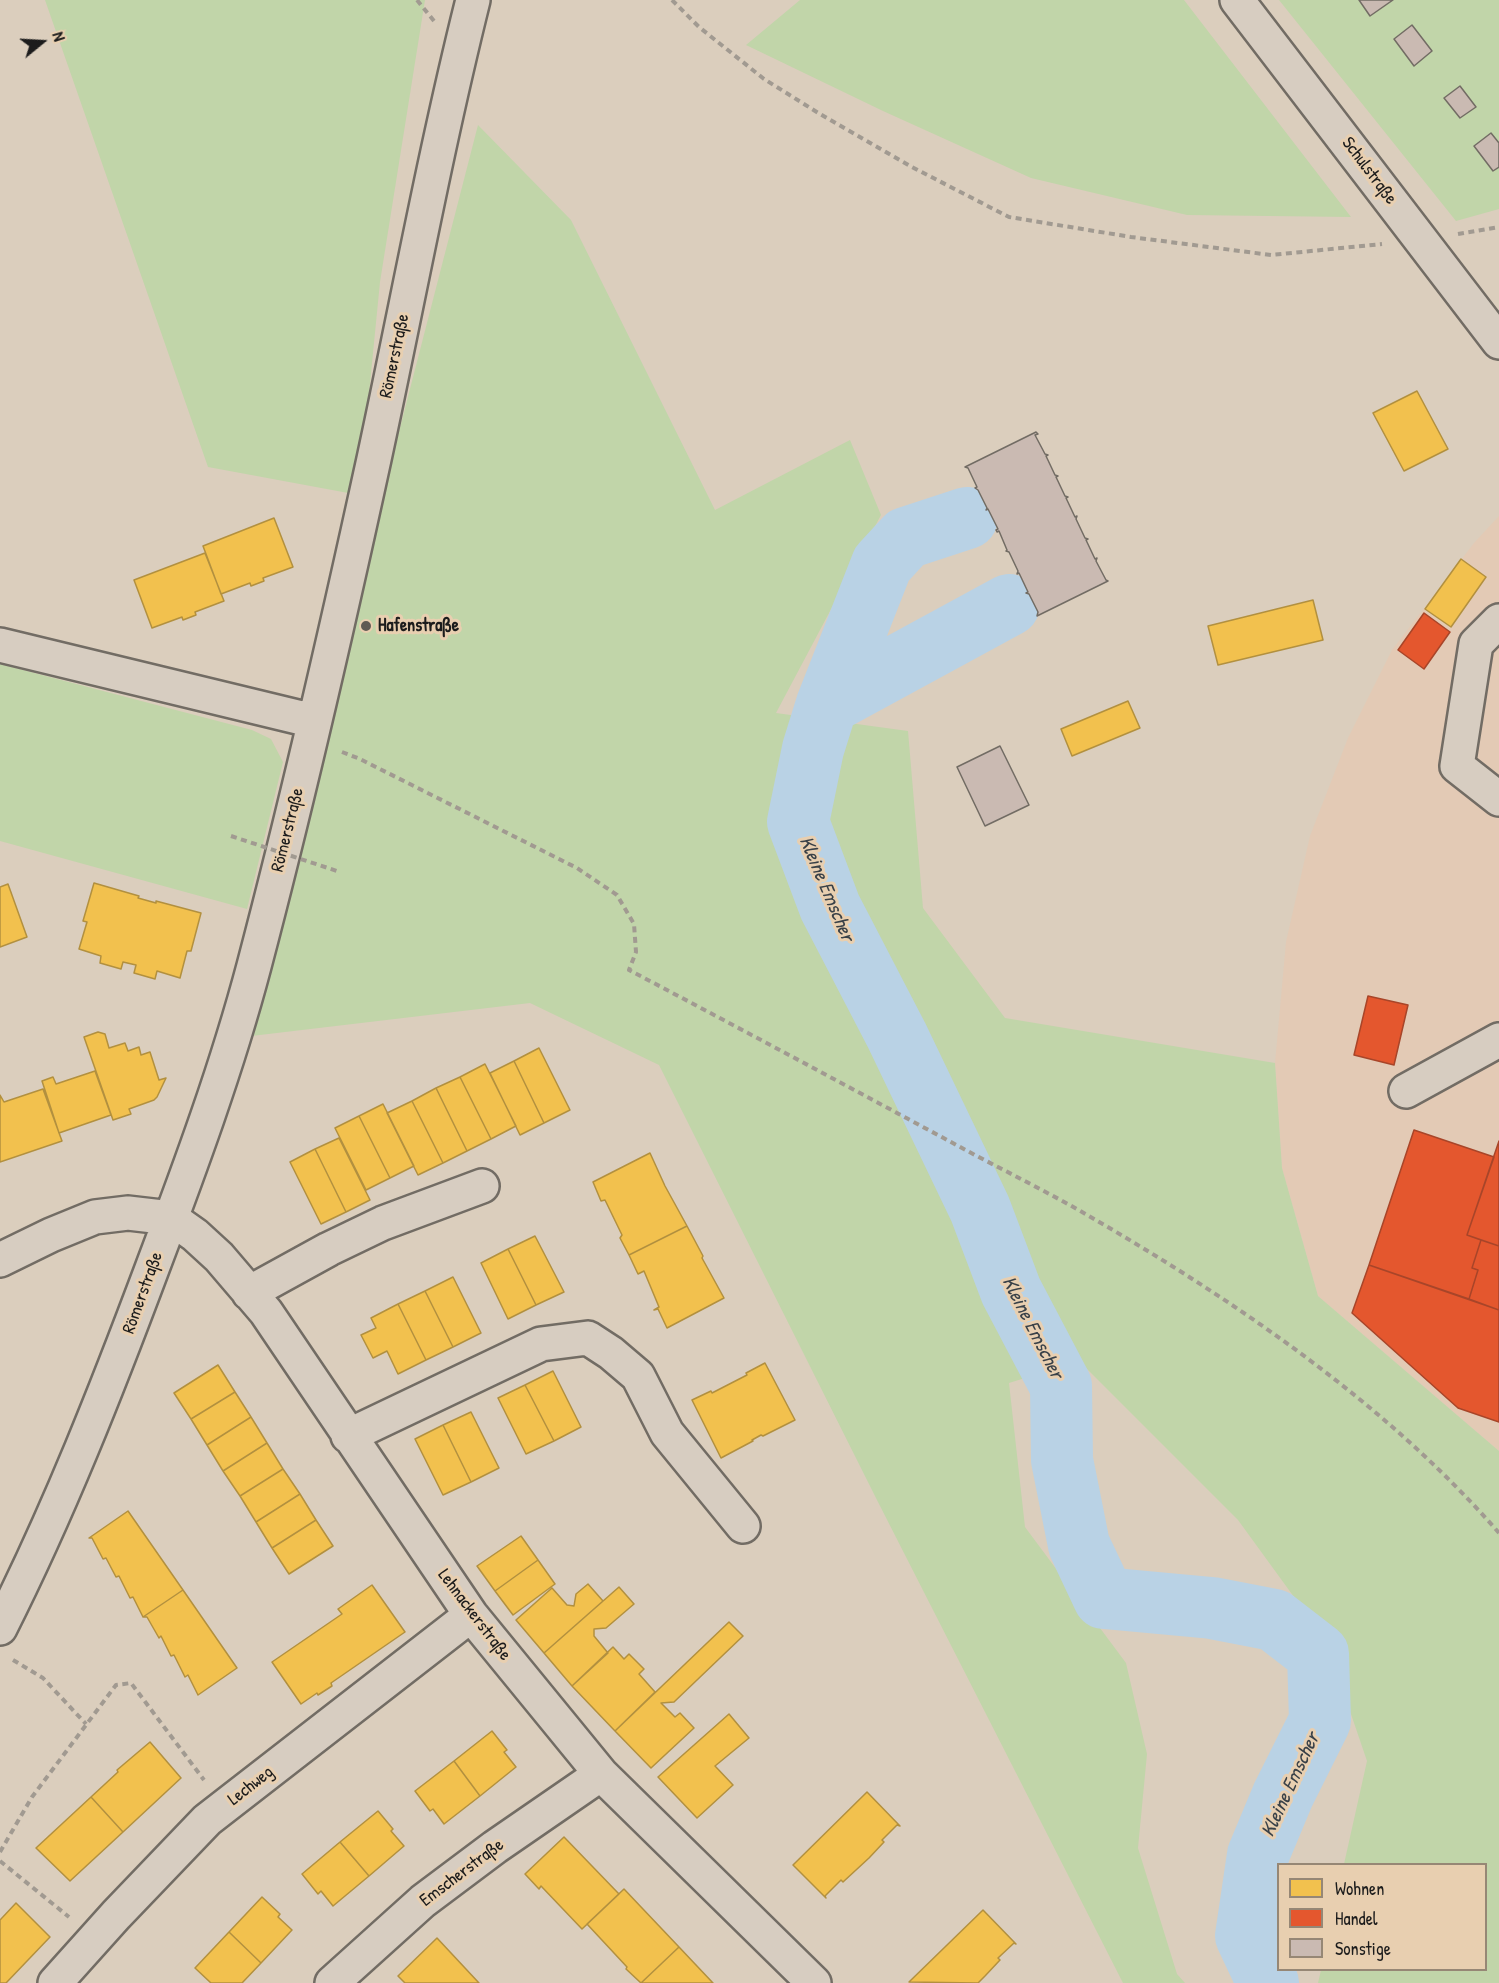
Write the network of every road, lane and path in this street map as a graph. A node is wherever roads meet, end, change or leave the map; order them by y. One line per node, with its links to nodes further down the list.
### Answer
1 (473, 0): 8 (street, Römerstraße)
2 (672, 0): 4 (path)
3 (1238, 0): 4 (street, Schulstraße)
4 (1421, 240): 5 (street, Schulstraße)
5 (1499, 342)
6 (1499, 621): 9 (street)
7 (0, 645): 8 (street)
8 (312, 730): 15 (street, Römerstraße); 20 (path)
9 (1499, 799)
10 (231, 836): 11 (path, bridge)
11 (337, 871)
12 (1499, 1040): 13 (street)
13 (1406, 1091)
14 (482, 1186): 17 (street)
15 (171, 1218): 16 (street); 17 (street, Lehnackerstraße); 22 (street, Römerstraße)
16 (0, 1260)
17 (249, 1293): 18 (street, Lehnackerstraße)
18 (348, 1436): 19 (street); 21 (street, Lehnackerstraße)
19 (743, 1526)
20 (1499, 1533)
21 (471, 1616): 24 (street, Lehnackerstraße); 25 (street, Lechweg)
22 (4, 1642): 23 (path)
23 (86, 1724): 25 (path); 26 (path)
24 (601, 1774): 30 (street, Emscherstraße); 31 (street, Lehnackerstraße)
25 (224, 1807): 28 (street, Lechweg)
26 (0, 1852)
27 (0, 1861): 28 (path)
28 (95, 1938): 29 (street, Lechweg)
29 (55, 1983)
30 (332, 1983)
31 (814, 1983)

